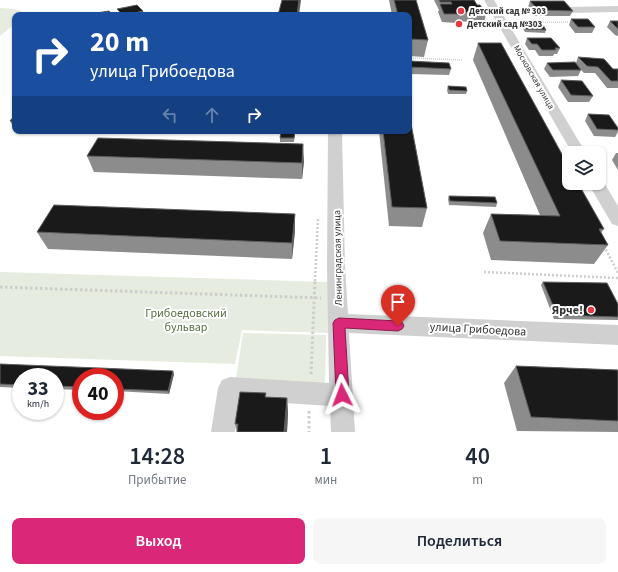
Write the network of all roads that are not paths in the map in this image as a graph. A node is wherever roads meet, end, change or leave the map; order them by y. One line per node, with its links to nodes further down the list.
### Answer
1 (489, 0): 5 (street, Московская улица)
2 (618, 9): 3 (street)
3 (568, 10)
4 (335, 134): 8 (street, Ленинградская улица)
5 (575, 146)
6 (600, 190): 7 (street)
7 (618, 220)
8 (339, 323): 9 (street, улица Грибоедова); 10 (street, Ленинградская улица)
9 (618, 335)
10 (342, 395): 11 (street); 12 (street, Ленинградская улица)
11 (223, 432)
12 (343, 432)

